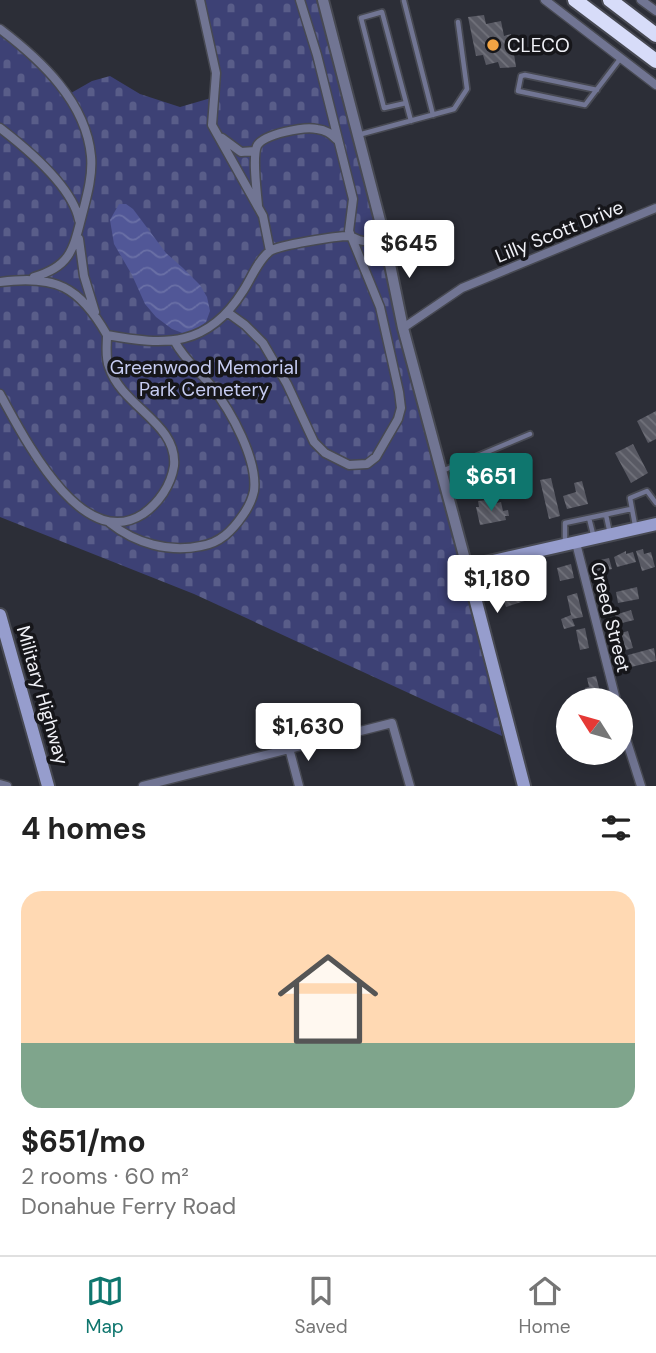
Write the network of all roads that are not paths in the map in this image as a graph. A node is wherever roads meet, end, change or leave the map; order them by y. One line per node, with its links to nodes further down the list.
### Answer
1 (200, 0): 20 (street)
2 (300, 0): 23 (street)
3 (323, 0): 22 (street)
4 (545, 0): 13 (street)
5 (575, 0): 14 (highway)
6 (610, 0): 12 (highway)
7 (641, 0): 9 (street)
8 (404, 1): 18 (lane)
9 (656, 11)
10 (458, 22): 18 (lane)
11 (0, 29): 27 (street)
12 (656, 35)
13 (620, 58): 15 (street); 16 (lane)
14 (656, 61)
15 (656, 85)
16 (597, 89): 16 (lane)
17 (406, 103): 17 (lane); 19 (lane)
18 (433, 115): 19 (lane)
19 (411, 121): 22 (lane)
20 (212, 125): 24 (street); 25 (street)
21 (0, 128): 27 (street)
22 (358, 135): 29 (street)
23 (338, 141): 24 (street); 28 (street)
24 (255, 151): 25 (street)
25 (258, 208): 30 (street)
26 (656, 208): 35 (street, Lilly Scott Drive)
27 (79, 229): 31 (street); 34 (street)
28 (351, 236): 29 (street); 30 (street); 33 (street)
29 (385, 240): 35 (street)
30 (270, 251): 33 (street)
31 (28, 279): 32 (street); 34 (street)
32 (0, 282)
33 (227, 312): 37 (street)
34 (99, 321): 36 (street)
35 (403, 328): 40 (street)
36 (107, 335): 37 (street); 45 (street)
37 (175, 342): 45 (street)
38 (0, 394): 45 (street)
39 (530, 433): 40 (lane)
40 (441, 472): 51 (street)
41 (656, 503): 42 (lane)
42 (631, 509): 43 (lane); 47 (lane)
43 (606, 515): 44 (lane); 48 (lane)
44 (589, 518): 49 (lane); 50 (lane)
45 (109, 521)
46 (656, 524): 47 (main road)
47 (636, 528): 48 (main road)
48 (610, 535): 49 (main road)
49 (594, 538): 50 (main road)
50 (571, 544): 51 (main road); 53 (street, Creed Street)
51 (467, 567): 63 (main road)
52 (0, 615): 59 (main road, Military Highway)
53 (612, 688)
54 (289, 748): 56 (street); 61 (street); 62 (street)
55 (634, 765): 64 (street)
56 (176, 782): 60 (street)
57 (0, 784): 58 (street)
58 (7, 786)
59 (48, 786)
60 (143, 786)
61 (299, 786)
62 (410, 786)
63 (524, 786)
64 (640, 786)

